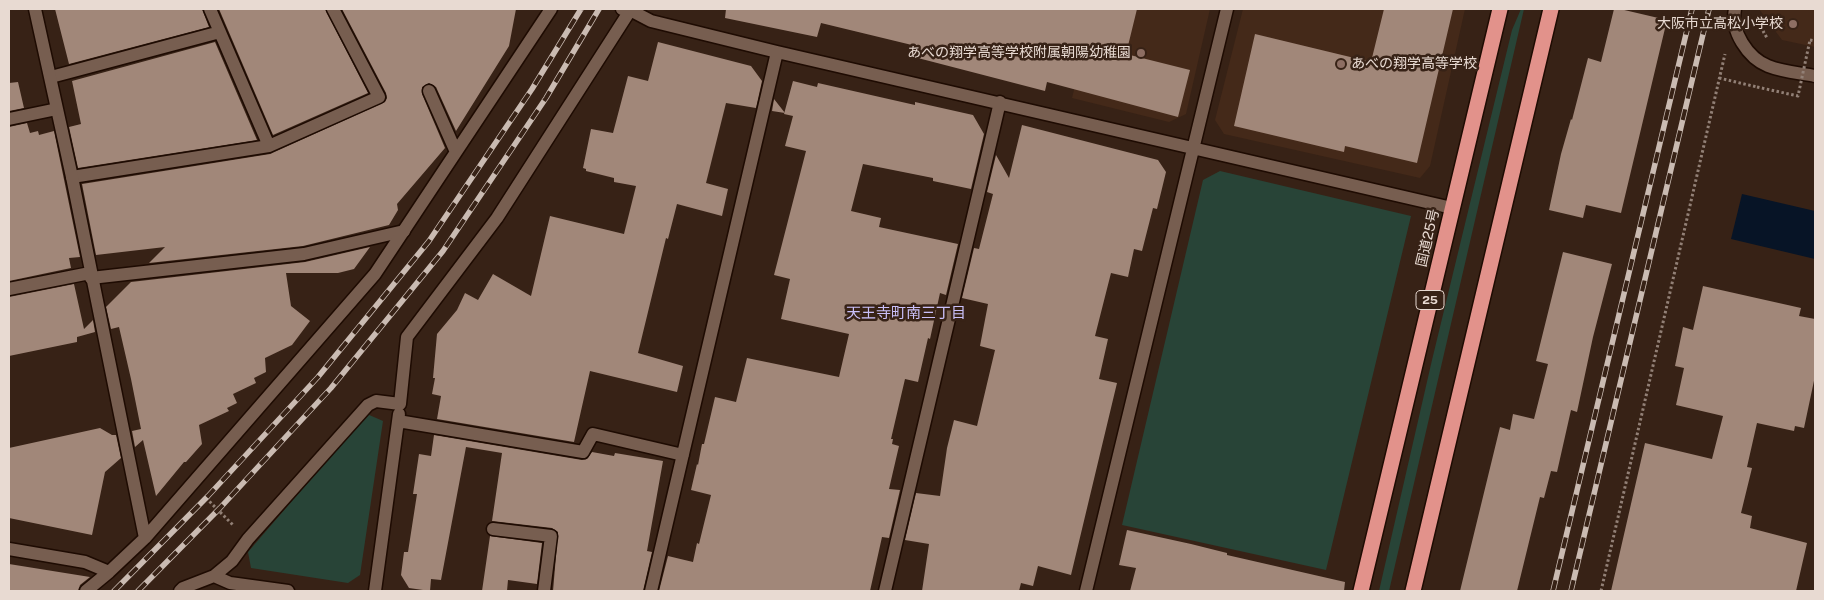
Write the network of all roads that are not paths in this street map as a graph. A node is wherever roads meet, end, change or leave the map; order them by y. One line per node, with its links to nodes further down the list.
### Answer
1 (35, 9): 13 (street)
2 (210, 9): 10 (street)
3 (333, 9): 18 (street)
4 (551, 9): 20 (street)
5 (628, 9): 11 (street); 26 (street)
6 (1227, 9): 19 (street)
7 (1500, 9): 22 (highway, 国道25号 / 25)
8 (1551, 9): 43 (highway)
9 (1735, 9): 12 (street)
10 (220, 32): 13 (street); 18 (street)
11 (777, 52): 15 (street); 28 (street)
12 (1815, 76)
13 (51, 78): 16 (street)
14 (429, 91): 20 (street)
15 (1000, 102): 19 (street); 40 (street)
16 (57, 109): 17 (street); 21 (street)
17 (9, 119)
18 (269, 146): 21 (street)
19 (1192, 148): 22 (street); 41 (street)
20 (456, 152): 23 (street)
21 (72, 177): 24 (street)
22 (1452, 208): 42 (highway, 国道25号 / 25)
23 (404, 231): 24 (street); 30 (street)
24 (91, 276): 25 (street); 30 (street)
25 (9, 289)
26 (400, 404): 27 (street); 33 (street)
27 (398, 422): 28 (street); 37 (street)
28 (683, 455): 39 (street)
29 (493, 529): 38 (street)
30 (145, 538): 32 (street)
31 (9, 549): 32 (street)
32 (109, 572): 34 (street)
33 (214, 576): 35 (street); 36 (street)
34 (86, 591)
35 (180, 591)
36 (288, 591)
37 (375, 591)
38 (544, 591)
39 (651, 591)
40 (885, 591)
41 (1086, 591)
42 (1362, 591)
43 (1413, 591)

